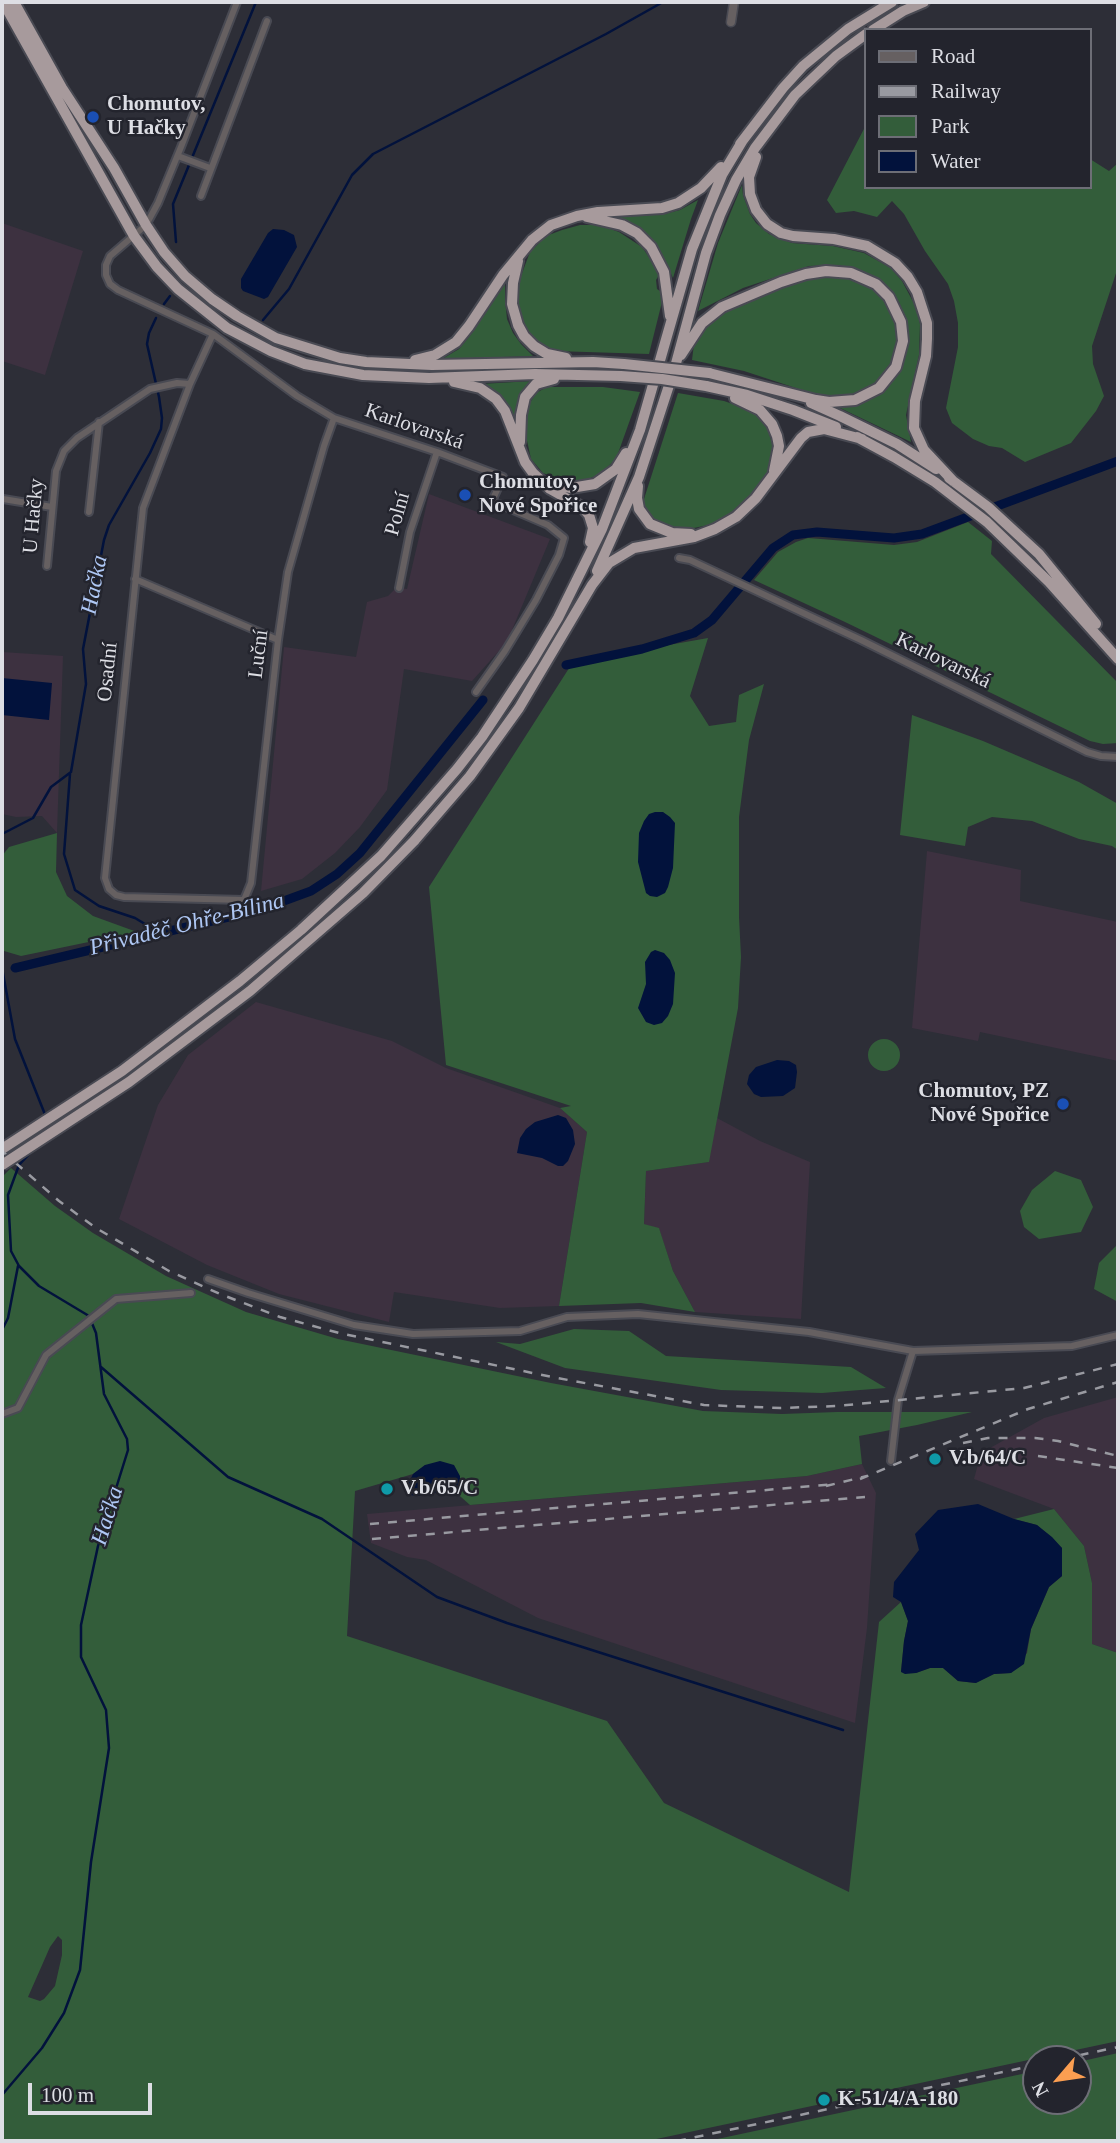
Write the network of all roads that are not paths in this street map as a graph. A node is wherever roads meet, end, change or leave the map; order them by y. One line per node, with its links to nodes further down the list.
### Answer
1 (3, 2): 18 (highway)
2 (14, 2): 17 (highway)
3 (237, 2): 13 (street)
4 (734, 2): 8 (street)
5 (892, 2): 12 (highway)
6 (924, 2): 9 (highway)
7 (267, 21): 14 (street)
8 (732, 22)
9 (876, 28)
10 (864, 36): 11 (highway)
11 (773, 122): 24 (highway); 39 (highway)
12 (743, 140): 16 (highway); 20 (highway)
13 (178, 156): 14 (street); 17 (street)
14 (208, 167): 15 (street)
15 (201, 196)
16 (577, 216): 19 (highway); 20 (highway)
17 (146, 225): 18 (street); 23 (highway)
18 (134, 236): 21 (street, Karlovarská); 26 (highway)
19 (519, 256): 22 (highway); 23 (highway)
20 (671, 323): 32 (highway)
21 (213, 334): 27 (street, Osadní); 30 (street, Karlovarská)
22 (593, 362): 23 (highway); 29 (highway, bridge)
23 (389, 363)
24 (675, 367): 29 (highway); 38 (highway)
25 (584, 374): 26 (highway); 28 (highway, bridge); 35 (highway)
26 (429, 378): 35 (highway)
27 (190, 384): 31 (street, U Hačky); 47 (street, Osadní)
28 (706, 386): 33 (highway); 37 (highway)
29 (783, 392): 39 (highway)
30 (334, 418): 34 (street, Karlovarská); 50 (street, Luční)
31 (99, 422): 41 (street, U Hačky); 42 (street)
32 (640, 430): 36 (highway); 46 (highway)
33 (862, 439): 37 (highway); 51 (highway)
34 (437, 452): 48 (street, Polní); 52 (street, Karlovarská)
35 (525, 462): 36 (highway)
36 (533, 473): 46 (highway)
37 (772, 476): 43 (highway)
38 (639, 477): 43 (highway); 49 (highway)
39 (950, 478): 51 (highway)
40 (3, 499): 41 (street)
41 (52, 507): 45 (street, U Hačky)
42 (89, 512)
43 (715, 529): 49 (highway)
44 (679, 558): 53 (street, Karlovarská)
45 (47, 566)
46 (583, 568): 55 (highway)
47 (135, 579): 50 (street); 54 (street, Osadní)
48 (399, 588)
49 (587, 593): 56 (highway, bridge)
50 (278, 640): 54 (street, Luční)
51 (1118, 657)
52 (476, 692)
53 (1118, 757)
54 (244, 900)
55 (2, 1149)
56 (2, 1164)
57 (208, 1279): 60 (street)
58 (191, 1293): 61 (street)
59 (1118, 1335): 60 (street)
60 (913, 1351): 62 (street)
61 (2, 1414)
62 (891, 1461)

